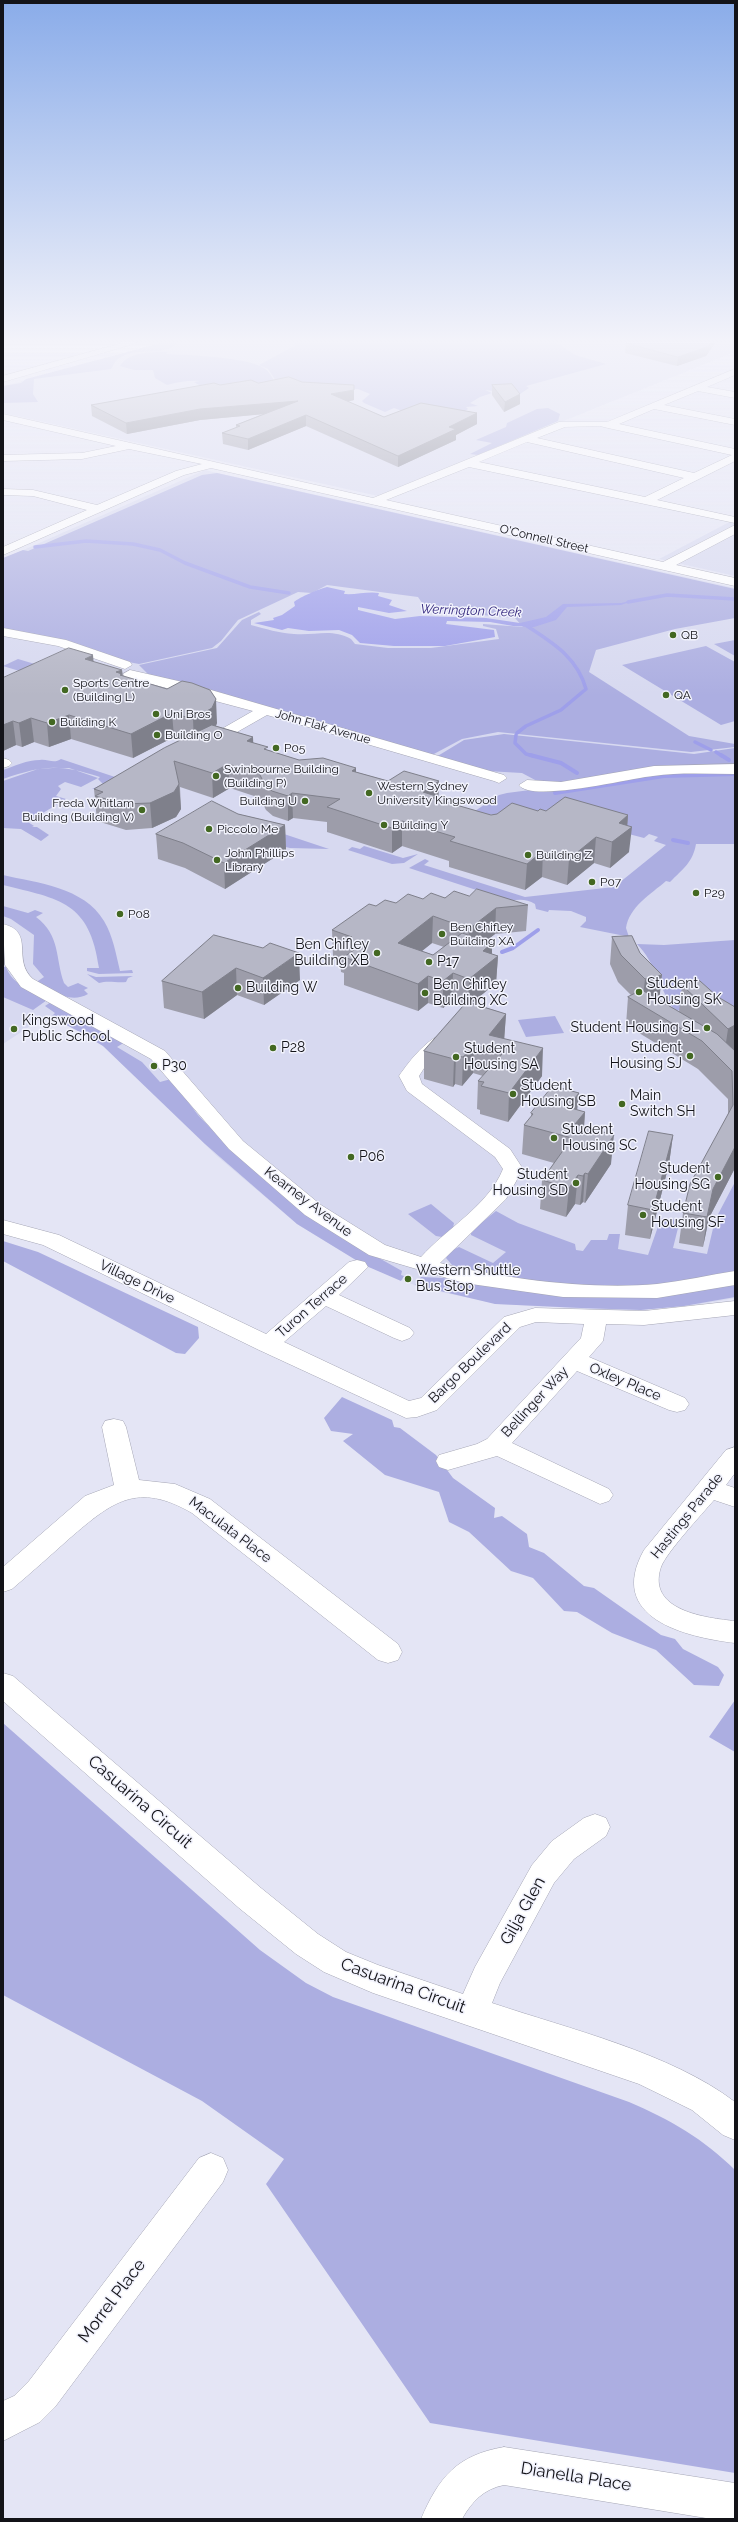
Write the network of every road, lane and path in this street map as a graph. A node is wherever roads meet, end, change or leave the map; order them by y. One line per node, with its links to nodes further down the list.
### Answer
1 (192, 461): 6 (main road, O'Connell Street)
2 (473, 461): 5 (main road)
3 (623, 461): 7 (main road)
4 (728, 461): 7 (main road)
5 (467, 463): 9 (main road); 10 (main road)
6 (205, 464): 9 (main road, O'Connell Street); 11 (main road)
7 (696, 477): 10 (main road)
8 (3, 492): 11 (main road)
9 (375, 501): 15 (main road, O'Connell Street)
10 (646, 501): 12 (main road)
11 (99, 509): 14 (main road)
12 (735, 520)
13 (735, 529): 15 (main road)
14 (3, 551)
15 (665, 566): 16 (main road, O'Connell Street)
16 (735, 582)
17 (3, 632): 18 (main road, John Flak Avenue)
18 (266, 710): 19 (main road); 20 (main road, John Flak Avenue)
19 (193, 752)
20 (735, 769)
21 (3, 929): 24 (main road, Kearney Avenue)
22 (449, 1037): 24 (main road)
23 (3, 1227): 31 (main road, Village Drive)
24 (425, 1266): 26 (main road, Kearney Avenue)
25 (357, 1267): 27 (main road, Turon Terrace)
26 (735, 1278)
27 (323, 1296): 30 (main road); 31 (main road, Turon Terrace)
28 (735, 1308): 29 (main road, Bargo Boulevard)
29 (595, 1318): 31 (main road, Bargo Boulevard); 32 (main road, Bellinger Way)
30 (402, 1333)
31 (267, 1345)
32 (574, 1360): 33 (main road, Oxley Place); 35 (main road, Bellinger Way)
33 (677, 1404)
34 (114, 1427): 39 (main road)
35 (496, 1445): 37 (main road, Bellinger Way); 40 (main road)
36 (735, 1456): 38 (main road, Hastings Parade)
37 (448, 1461)
38 (709, 1488): 41 (main road); 43 (main road, Hastings Parade)
39 (128, 1489): 42 (main road, Maculata Place); 44 (main road, Maculata Place)
40 (600, 1495)
41 (735, 1498)
42 (3, 1582)
43 (735, 1632)
44 (388, 1652)
45 (3, 1684): 47 (main road, Casuarina Circuit)
46 (595, 1827): 47 (main road, Gilja Glen)
47 (472, 2012): 48 (main road, Casuarina Circuit)
48 (735, 2122)
49 (212, 2170): 50 (main road, Morrel Place)
50 (3, 2422)
51 (735, 2503): 52 (main road, Dianella Place)
52 (441, 2519)

